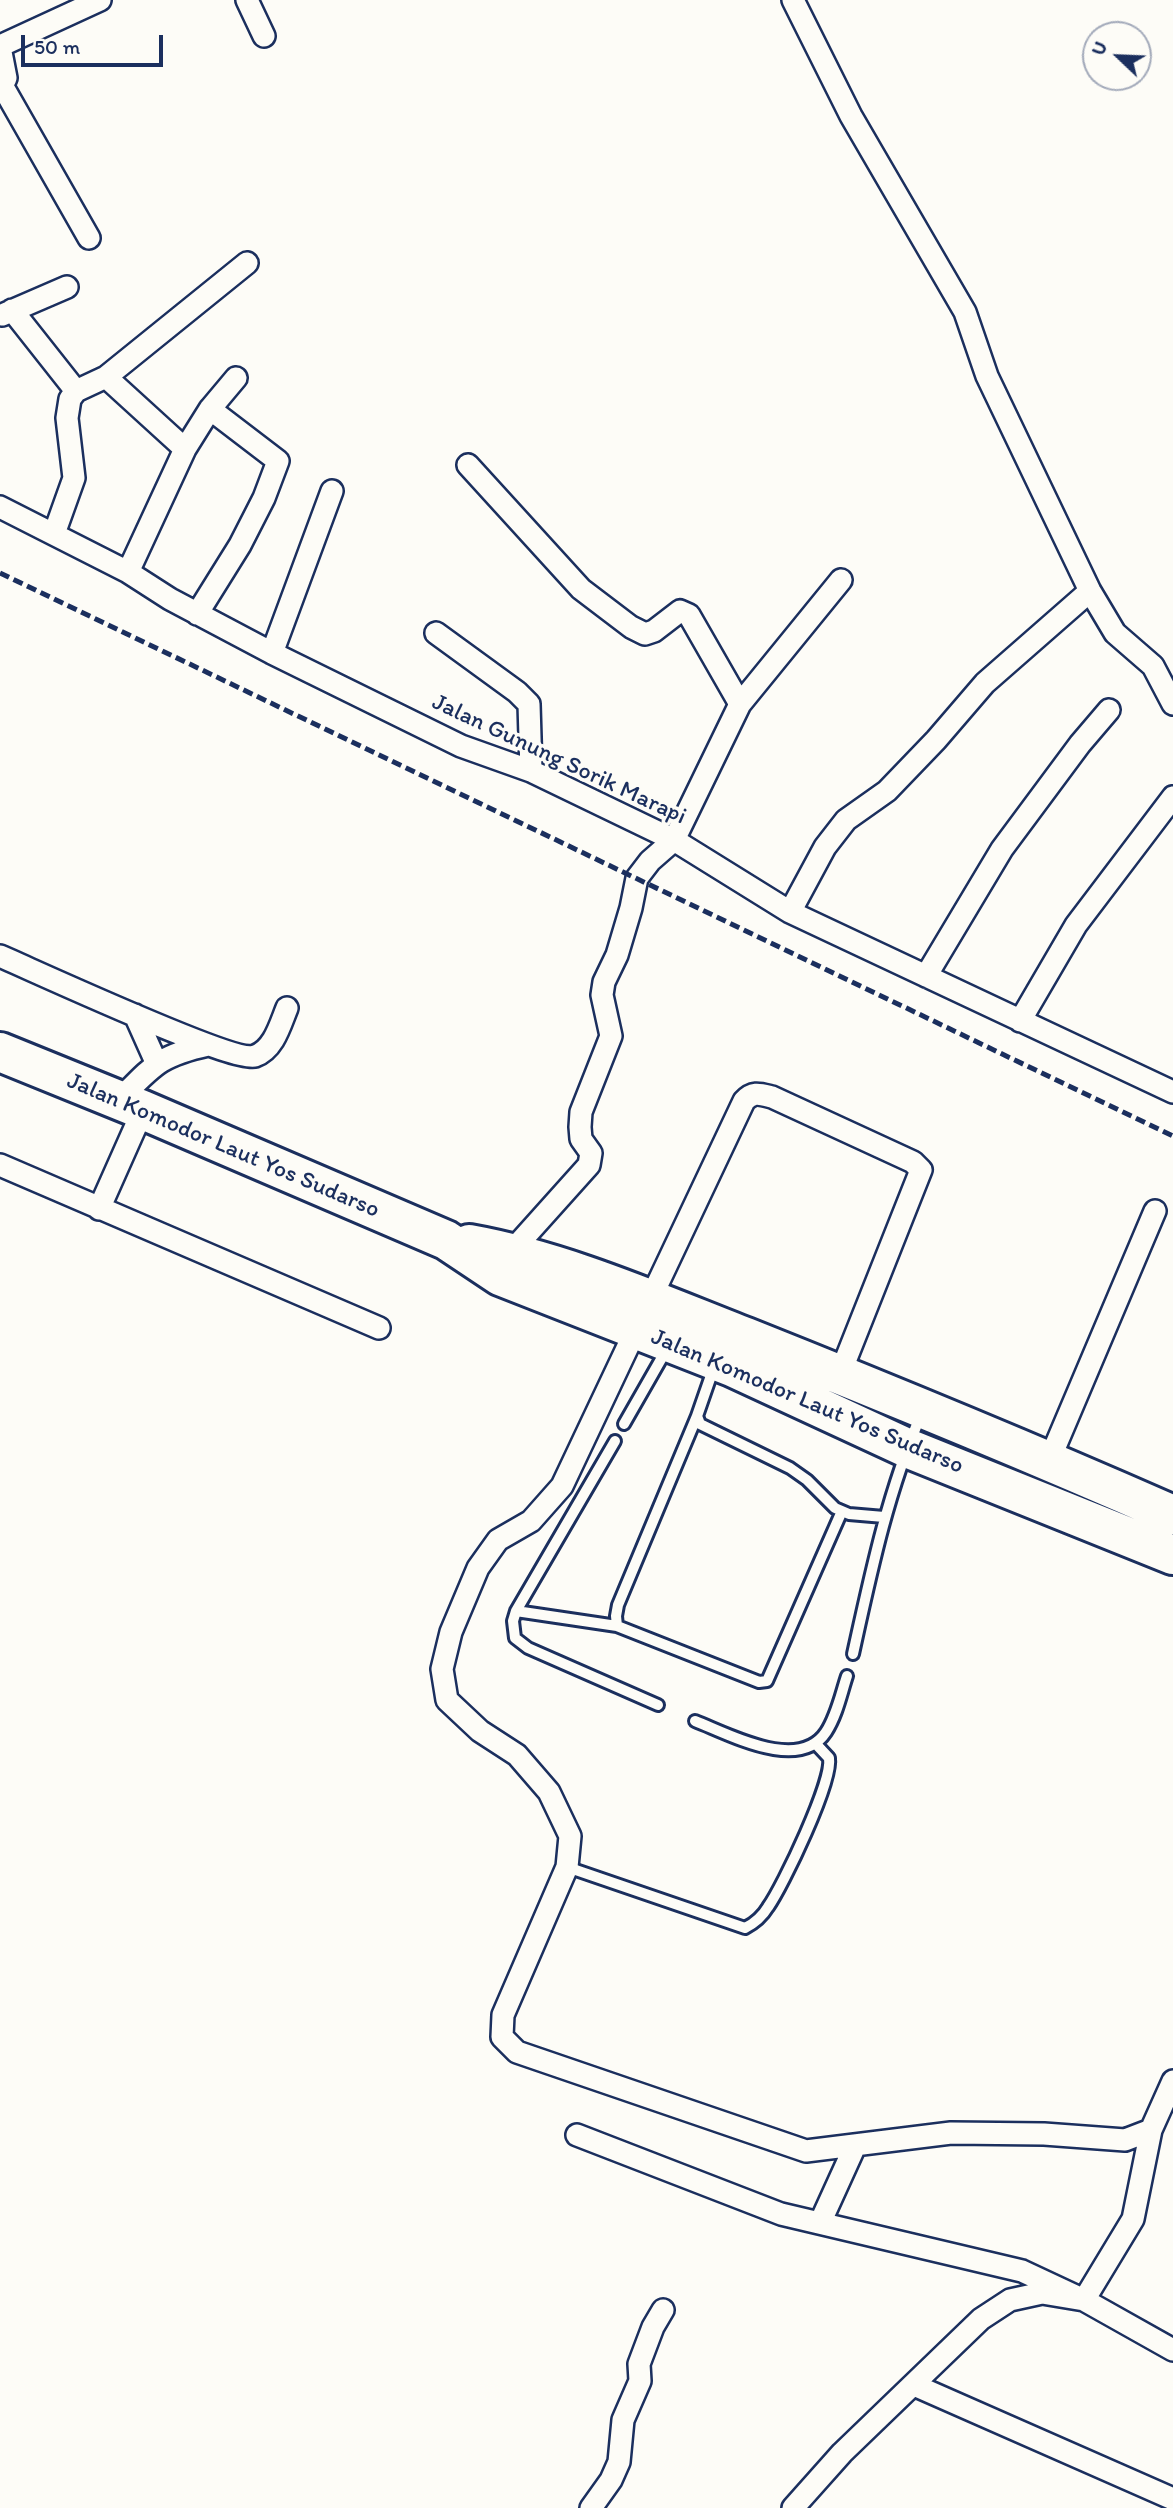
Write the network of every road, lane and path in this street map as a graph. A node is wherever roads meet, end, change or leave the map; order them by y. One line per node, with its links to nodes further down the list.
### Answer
1 (100, 0): 5 (street)
2 (247, 0): 4 (street)
3 (793, 0): 22 (street)
4 (264, 36)
5 (0, 47): 6 (street)
6 (1, 89): 7 (street)
7 (89, 238)
8 (247, 263): 11 (street)
9 (67, 287): 10 (street)
10 (6, 313): 13 (street)
11 (106, 377): 13 (street); 15 (street)
12 (236, 378): 14 (street)
13 (76, 391): 19 (street)
14 (210, 408): 15 (street); 23 (street)
15 (185, 449): 20 (street)
16 (468, 465): 26 (street)
17 (332, 491): 25 (street)
18 (0, 508): 19 (street, Jalan Gunung Sorik Marapi)
19 (54, 534): 20 (street, Jalan Gunung Sorik Marapi)
20 (128, 572): 23 (street, Jalan Gunung Sorik Marapi)
21 (841, 580): 26 (street)
22 (1090, 590): 27 (street); 32 (street)
23 (197, 614): 25 (street, Jalan Gunung Sorik Marapi)
24 (436, 633): 29 (street)
25 (272, 653): 29 (street, Jalan Gunung Sorik Marapi)
26 (740, 704): 31 (street)
27 (1173, 704)
28 (1109, 710): 34 (street)
29 (531, 771): 31 (street, Jalan Gunung Sorik Marapi)
30 (1173, 797): 37 (street)
31 (674, 840): 32 (street, Jalan Gunung Sorik Marapi); 46 (street)
32 (790, 912): 34 (street, Jalan Gunung Sorik Marapi)
33 (0, 956): 36 (street)
34 (926, 976): 37 (street, Jalan Gunung Sorik Marapi)
35 (287, 1008): 38 (street)
36 (135, 1014): 38 (street); 40 (street)
37 (1020, 1021): 41 (street, Jalan Gunung Sorik Marapi)
38 (208, 1045): 40 (street)
39 (0, 1052): 42 (highway, Jalan Komodor Laut Yos Sudarso)
40 (156, 1062): 42 (street)
41 (1173, 1092)
42 (131, 1105): 44 (street); 46 (highway, Jalan Komodor Laut Yos Sudarso)
43 (0, 1165): 44 (street)
44 (99, 1209): 48 (street)
45 (1155, 1211): 56 (street)
46 (506, 1264): 47 (highway, Jalan Komodor Laut Yos Sudarso)
47 (666, 1323): 49 (highway, Jalan Komodor Laut Yos Sudarso); 50 (highway, Jalan Komodor Laut Yos Sudarso); 50 (street); 53 (lane); 68 (street)
48 (379, 1328)
49 (716, 1361): 52 (lane); 55 (highway, Jalan Komodor Laut Yos Sudarso)
50 (840, 1374): 51 (highway, Jalan Komodor Laut Yos Sudarso)
51 (924, 1409): 55 (lane); 56 (highway, Jalan Komodor Laut Yos Sudarso)
52 (697, 1416): 57 (lane); 62 (lane)
53 (624, 1424)
54 (615, 1441): 61 (lane)
55 (906, 1448): 59 (lane); 60 (highway, Jalan Komodor Laut Yos Sudarso)
56 (1049, 1461): 58 (highway, Jalan Komodor Laut Yos Sudarso)
57 (842, 1510): 59 (lane); 62 (lane)
58 (1173, 1515)
59 (884, 1517): 63 (lane)
60 (1173, 1555)
61 (516, 1611): 62 (lane); 65 (lane)
62 (617, 1626)
63 (853, 1654)
64 (847, 1676): 67 (lane)
65 (658, 1705)
66 (695, 1721): 67 (lane)
67 (816, 1743): 68 (lane)
68 (568, 1867): 72 (street)
69 (1173, 2081): 70 (street)
70 (1151, 2130): 72 (street); 74 (street)
71 (577, 2134): 73 (street)
72 (855, 2146): 73 (street)
73 (820, 2223): 74 (street)
74 (1084, 2300): 76 (street); 77 (street)
75 (663, 2310): 79 (street)
76 (1173, 2350)
77 (914, 2385): 78 (street); 80 (street)
78 (1173, 2498)
79 (591, 2508)
80 (793, 2508)

